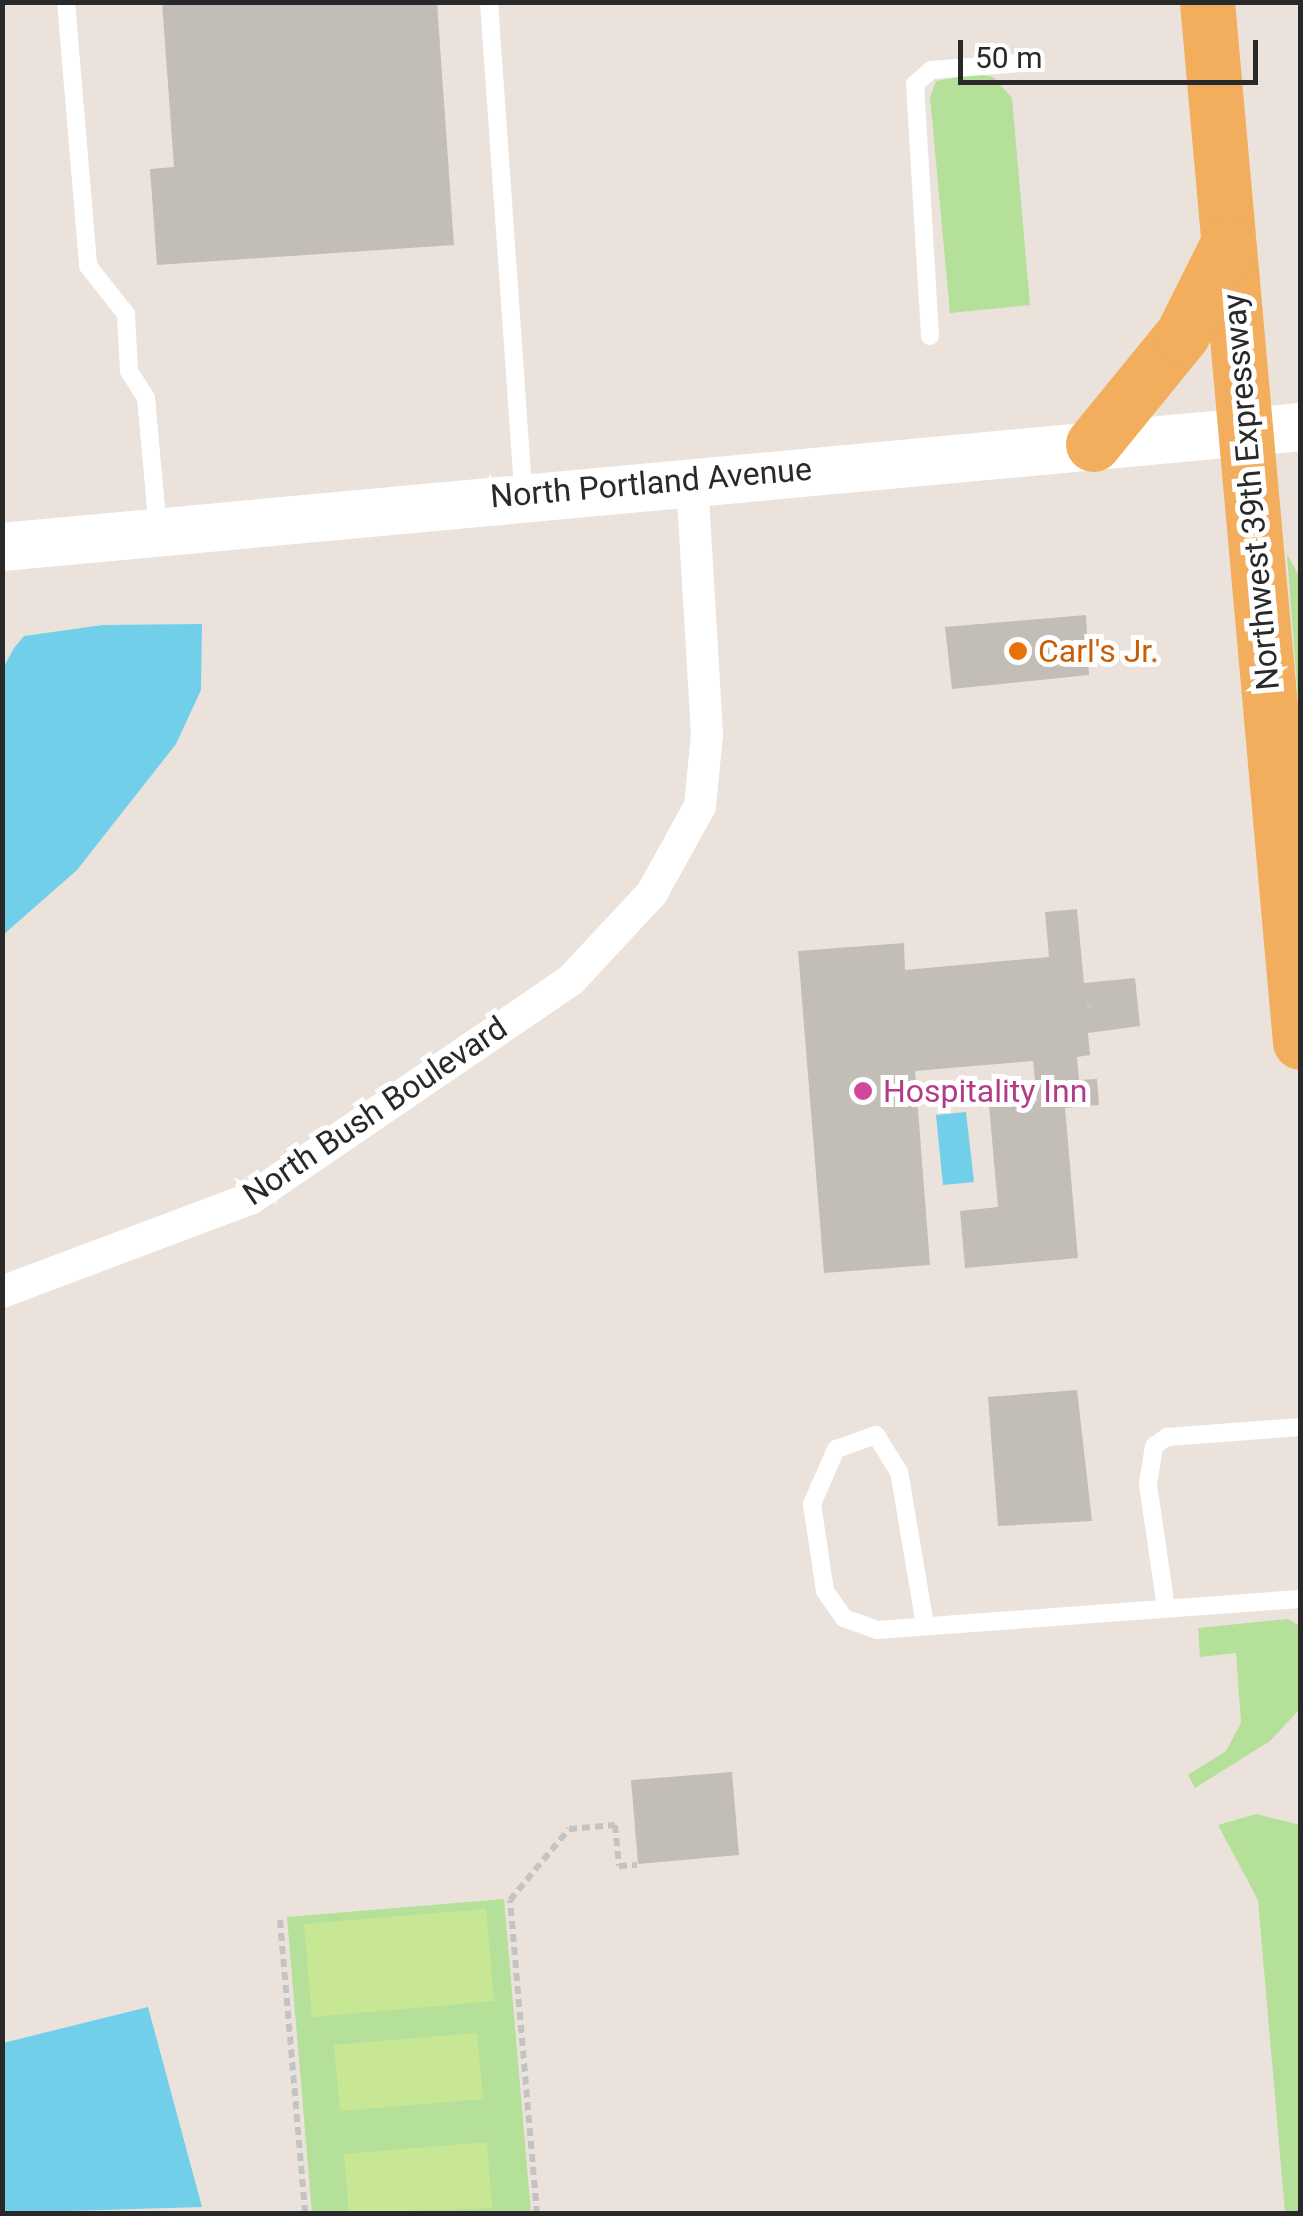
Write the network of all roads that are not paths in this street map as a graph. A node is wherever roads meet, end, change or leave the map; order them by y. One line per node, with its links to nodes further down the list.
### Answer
1 (66, 2): 12 (lane)
2 (489, 2): 11 (lane)
3 (1207, 2): 5 (highway, Northwest 39th Expressway)
4 (1035, 62): 6 (lane)
5 (1228, 243): 8 (highway, Northwest 39th Expressway); 9 (highway)
6 (930, 336)
7 (1300, 427): 8 (main road, North Portland Avenue)
8 (1245, 432): 9 (main road, North Portland Avenue); 14 (highway, Northwest 39th Expressway)
9 (1094, 444): 10 (main road, North Portland Avenue)
10 (692, 480): 11 (main road, North Portland Avenue); 15 (street, North Bush Boulevard)
11 (524, 494): 12 (main road, North Portland Avenue)
12 (158, 530): 13 (main road, North Portland Avenue)
13 (2, 547)
14 (1300, 1042)
15 (2, 1292)
16 (1300, 1427): 18 (lane)
17 (1300, 1599): 18 (lane)
18 (1166, 1608): 19 (lane)
19 (925, 1625): 19 (lane)

